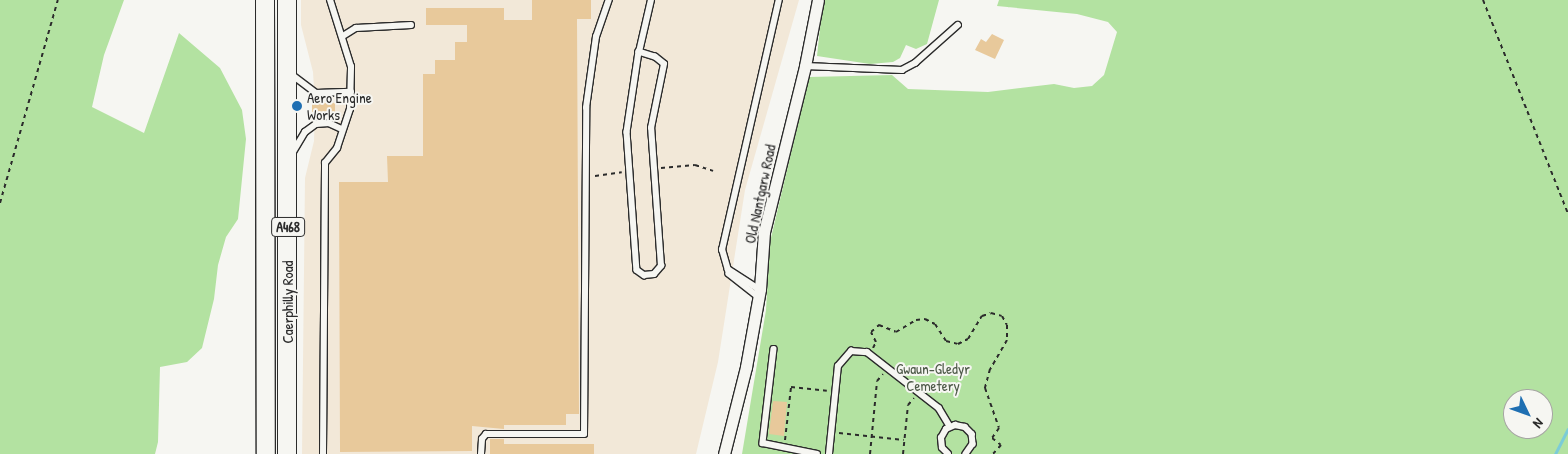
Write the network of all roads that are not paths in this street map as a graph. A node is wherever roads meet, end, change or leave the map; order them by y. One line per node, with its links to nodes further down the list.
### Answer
1 (266, 0): 21 (main road, Caerphilly Road / A468)
2 (287, 0): 13 (main road, Caerphilly Road / A468)
3 (330, 0): 10 (lane)
4 (609, 0): 24 (lane)
5 (651, 0): 11 (lane)
6 (779, 0): 17 (lane)
7 (818, 0): 12 (street, Old Nantgarw Road)
8 (411, 25): 10 (lane)
9 (958, 25): 12 (lane)
10 (343, 36): 14 (lane)
11 (639, 52): 11 (lane)
12 (805, 66): 18 (street, Old Nantgarw Road)
13 (288, 71): 14 (lane); 16 (main road, Caerphilly Road / A468)
14 (351, 92): 15 (lane)
15 (342, 129): 16 (lane); 23 (lane)
16 (288, 159): 22 (main road, Caerphilly Road / A468)
17 (728, 269): 18 (lane); 18 (lane)
18 (759, 293): 25 (street, Old Nantgarw Road)
19 (774, 349): 26 (lane)
20 (950, 426): 27 (lane); 28 (lane); 29 (lane)
21 (266, 454)
22 (287, 454)
23 (323, 454)
24 (481, 454)
25 (724, 454)
26 (817, 454)
27 (829, 454)
28 (948, 454)
29 (966, 454)

